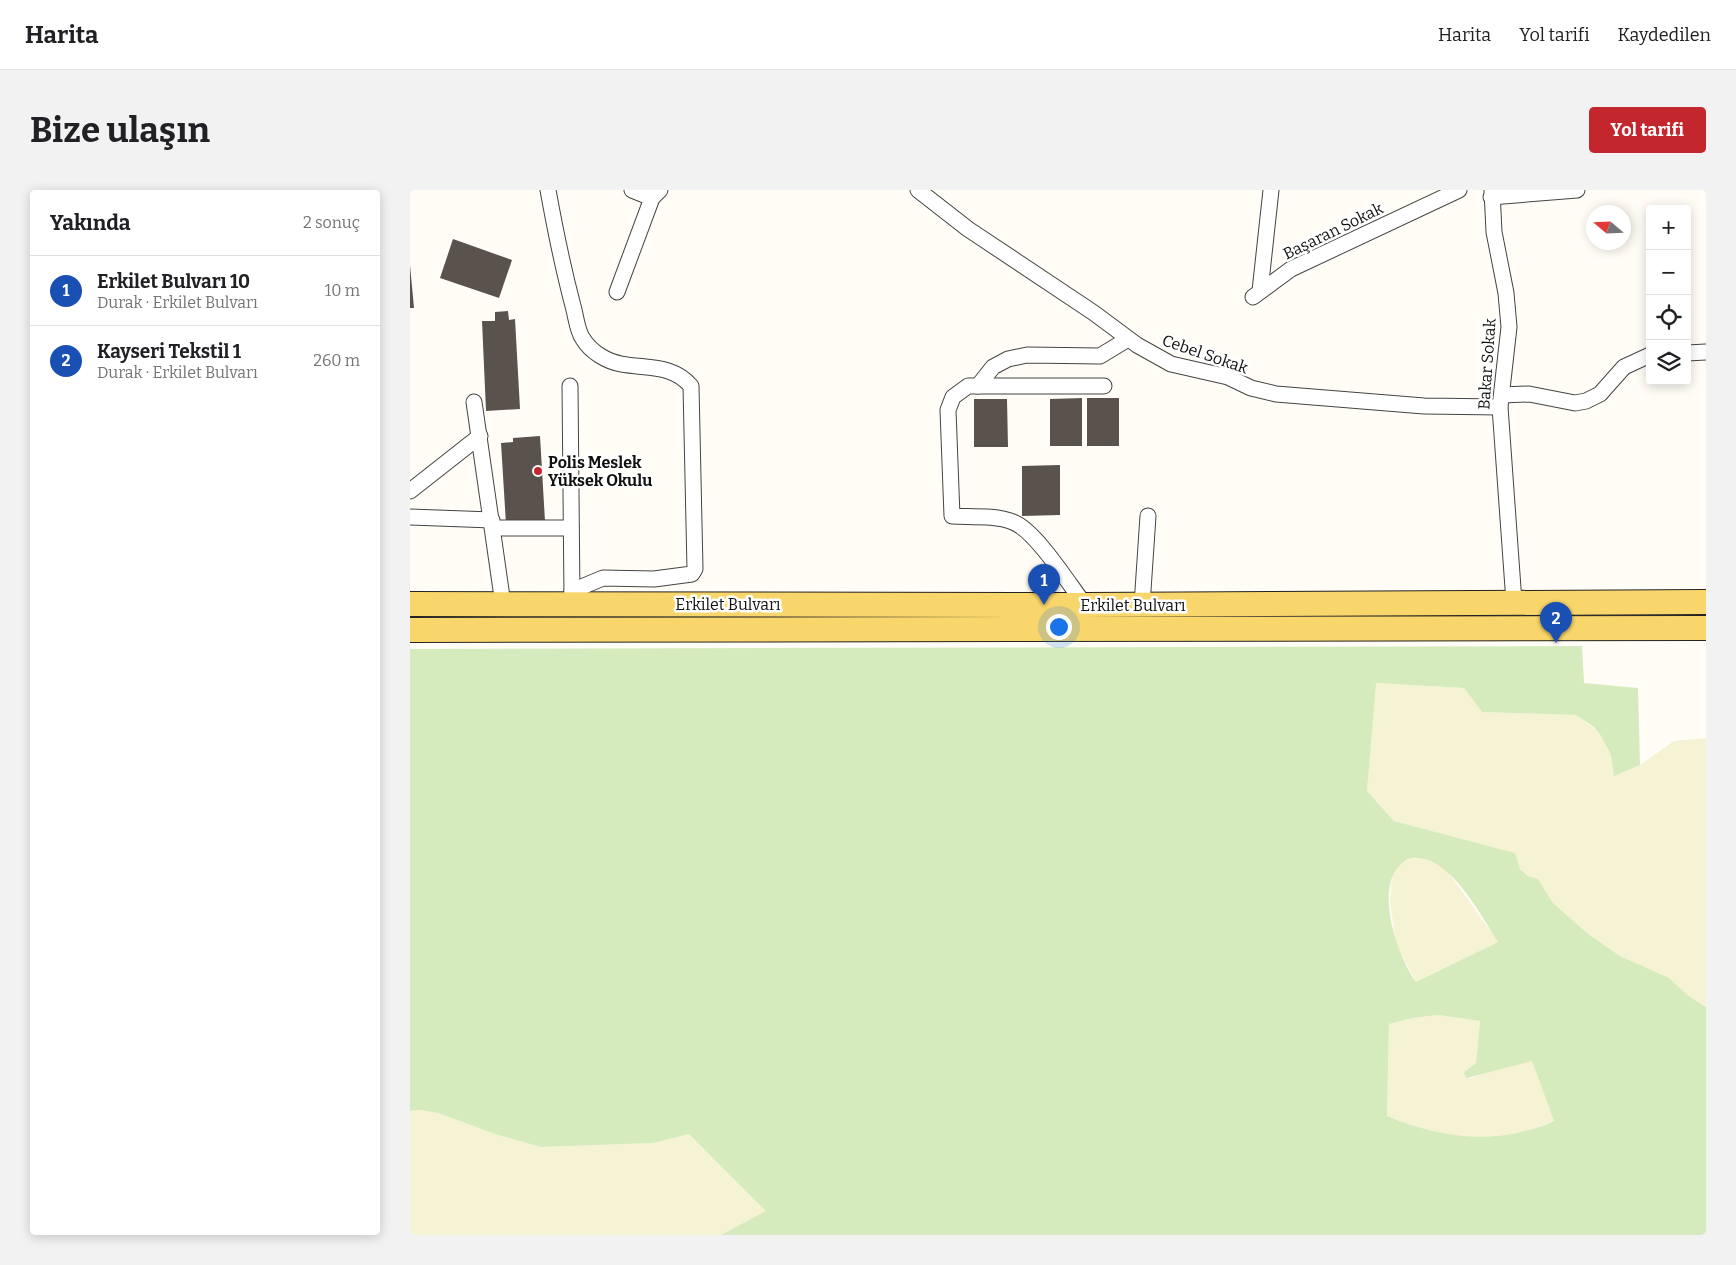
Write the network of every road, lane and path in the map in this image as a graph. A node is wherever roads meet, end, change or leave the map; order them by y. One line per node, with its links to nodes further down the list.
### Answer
1 (548, 190): 25 (street)
2 (632, 190): 7 (street)
3 (918, 190): 10 (street, Cebel Sokak)
4 (1271, 190): 5 (street, Başaran Sokak)
5 (1459, 190)
6 (1577, 190): 8 (street)
7 (656, 194): 9 (street)
8 (1492, 194): 17 (street, Bakar Sokak)
9 (617, 292)
10 (1128, 339): 15 (street); 17 (street, Cebel Sokak)
11 (1706, 352): 12 (street)
12 (1691, 353)
13 (1646, 357): 17 (street, Cebel Sokak)
14 (570, 386): 24 (street)
15 (978, 386): 16 (street); 32 (street)
16 (1104, 386)
17 (1501, 401): 27 (street, Bakar Sokak)
18 (474, 402): 19 (street)
19 (480, 436): 20 (street); 23 (street)
20 (410, 491)
21 (1148, 516): 31 (street)
22 (410, 517): 23 (street)
23 (493, 524): 24 (street); 30 (street)
24 (571, 528): 25 (street)
25 (572, 598): 30 (main road, Erkilet Bulvarı); 32 (main road, Erkilet Bulvarı)
26 (1650, 601): 27 (main road, Erkilet Bulvarı); 28 (main road, Erkilet Bulvarı); 33 (main road)
27 (1514, 602): 31 (main road, Erkilet Bulvarı)
28 (1706, 602)
29 (410, 604): 30 (main road, Erkilet Bulvarı)
30 (503, 604)
31 (1142, 605): 32 (main road, Erkilet Bulvarı)
32 (1085, 606)
33 (1652, 628): 34 (main road, Erkilet Bulvarı); 35 (main road, Erkilet Bulvarı)
34 (1706, 628)
35 (410, 630)

